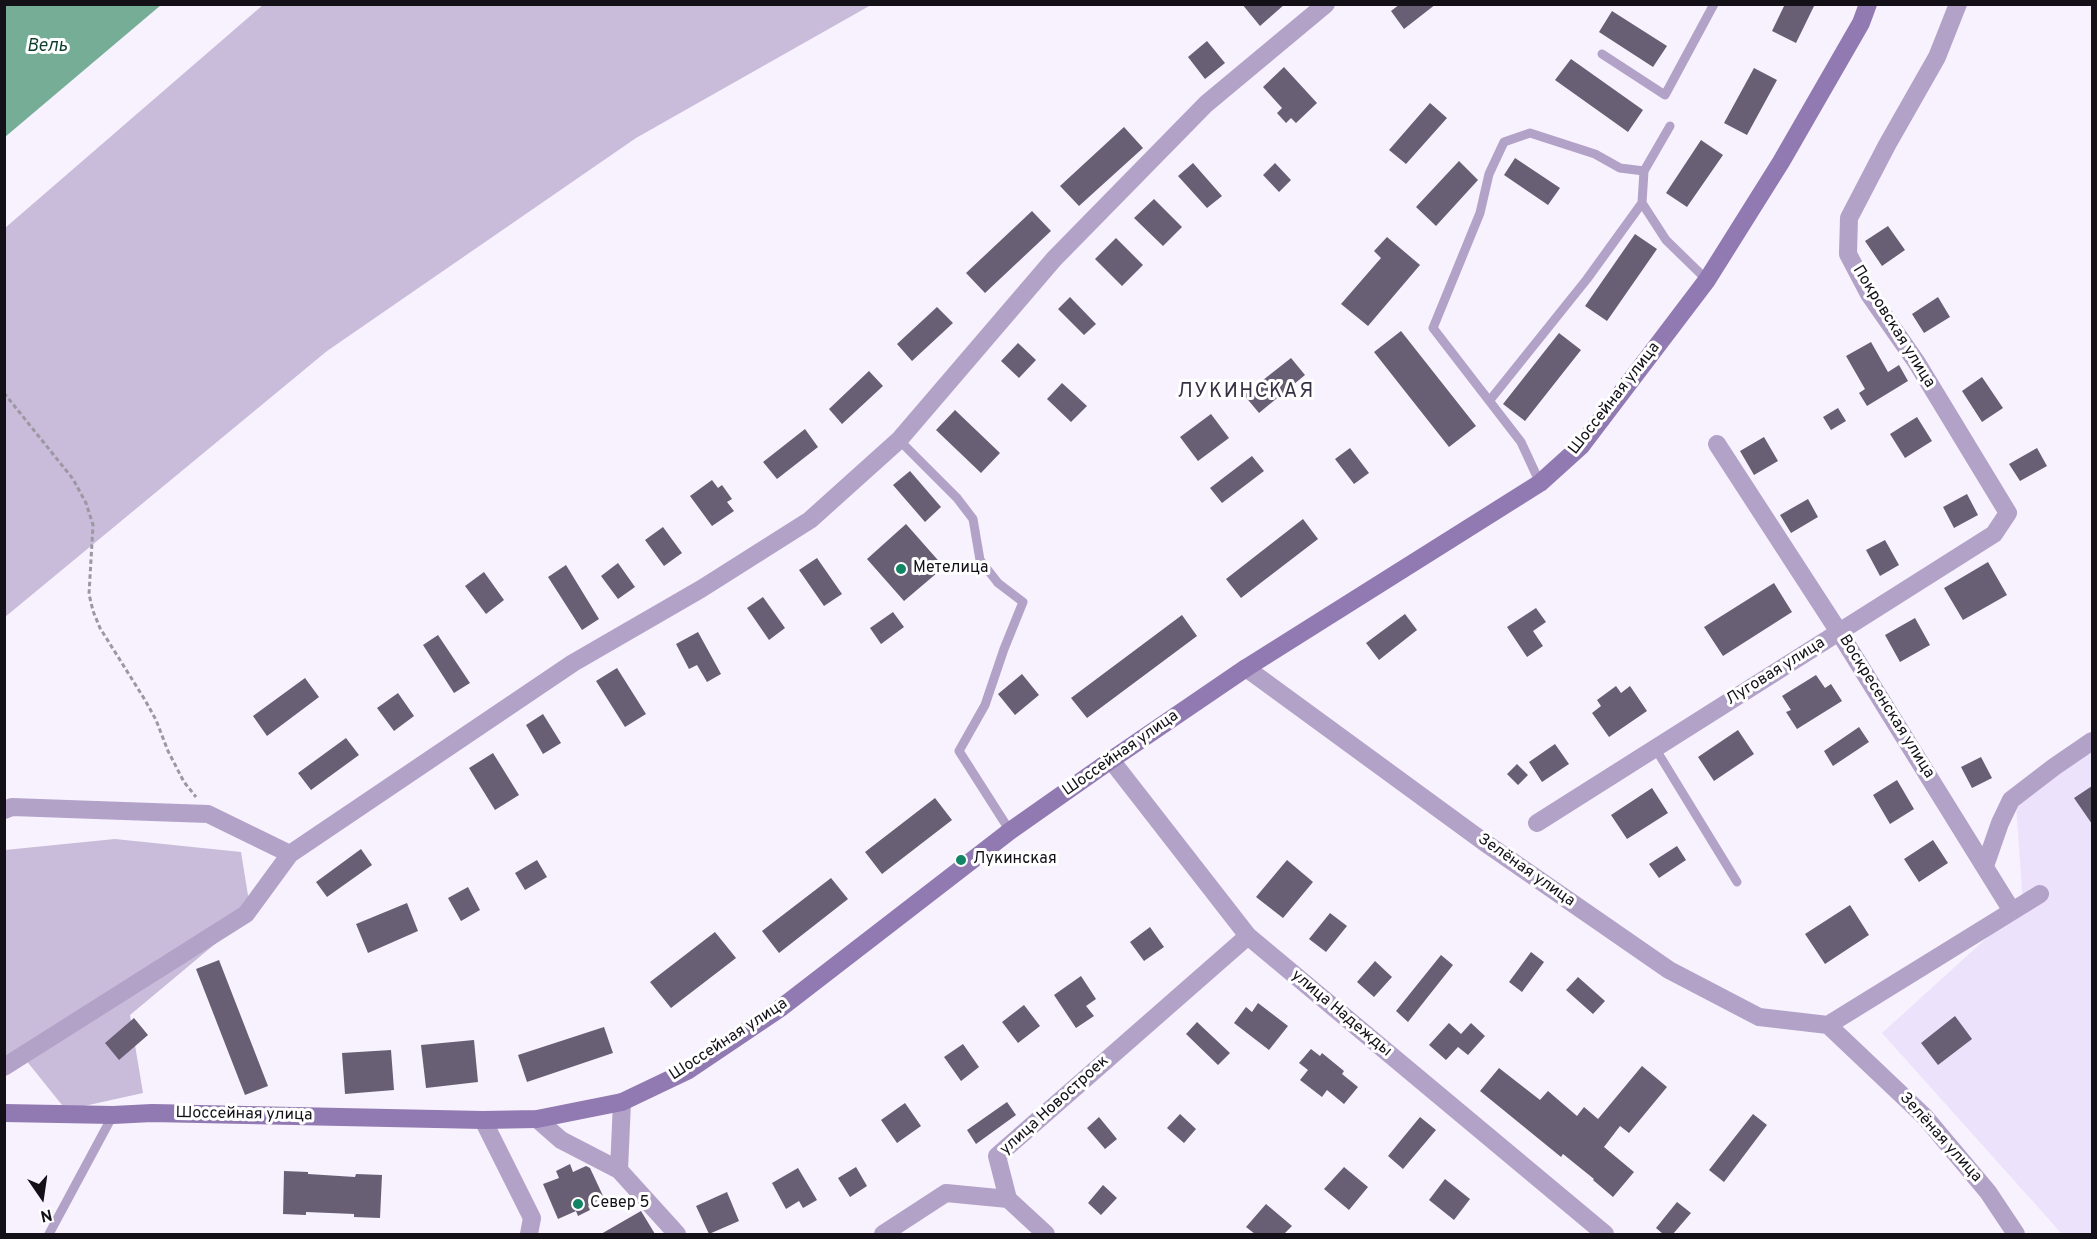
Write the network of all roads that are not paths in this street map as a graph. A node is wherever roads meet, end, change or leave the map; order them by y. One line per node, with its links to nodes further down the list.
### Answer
1 (1326, 4): 11 (street)
2 (1714, 4): 5 (lane)
3 (1868, 4): 9 (main road, Шоссейная улица)
4 (1958, 4): 14 (street, Покровская улица)
5 (1602, 54)
6 (1670, 126): 7 (lane)
7 (1644, 171): 8 (lane); 10 (lane)
8 (1642, 203): 9 (lane); 10 (lane)
9 (1707, 280): 13 (main road, Шоссейная улица)
10 (1490, 400): 13 (lane)
11 (899, 440): 22 (lane); 23 (street)
12 (1717, 444): 15 (street, Воскресенская улица)
13 (1540, 483): 16 (main road, Шоссейная улица)
14 (2008, 513): 15 (street, Луговая улица)
15 (1839, 632): 18 (street, Луговая улица); 24 (street, Воскресенская улица)
16 (1246, 668): 19 (main road, Шоссейная улица); 29 (street, Зелёная улица)
17 (2092, 741): 24 (street)
18 (1655, 748): 21 (street, Луговая улица); 25 (lane)
19 (1111, 760): 22 (main road, Шоссейная улица); 28 (street, улица Надежды)
20 (8, 808): 23 (street)
21 (1537, 823)
22 (1010, 831): 31 (main road, Шоссейная улица)
23 (290, 854): 30 (street)
24 (1985, 866): 27 (street, Воскресенская улица)
25 (1737, 882)
26 (2040, 894): 27 (street)
27 (2013, 911): 29 (street)
28 (1248, 936): 37 (street, улица Новостроек); 43 (street, улица Надежды)
29 (1828, 1025): 44 (street, Зелёная улица)
30 (4, 1067)
31 (622, 1102): 34 (main road, Шоссейная улица); 36 (street)
32 (4, 1113): 33 (main road, Шоссейная улица)
33 (113, 1115): 35 (main road, Шоссейная улица); 38 (lane)
34 (537, 1119): 35 (main road, Шоссейная улица); 36 (street)
35 (483, 1120): 39 (street)
36 (619, 1170): 40 (street)
37 (1008, 1199): 41 (street); 42 (street)
38 (49, 1234)
39 (529, 1234)
40 (677, 1234)
41 (883, 1234)
42 (1046, 1234)
43 (1605, 1234)
44 (2016, 1234)

